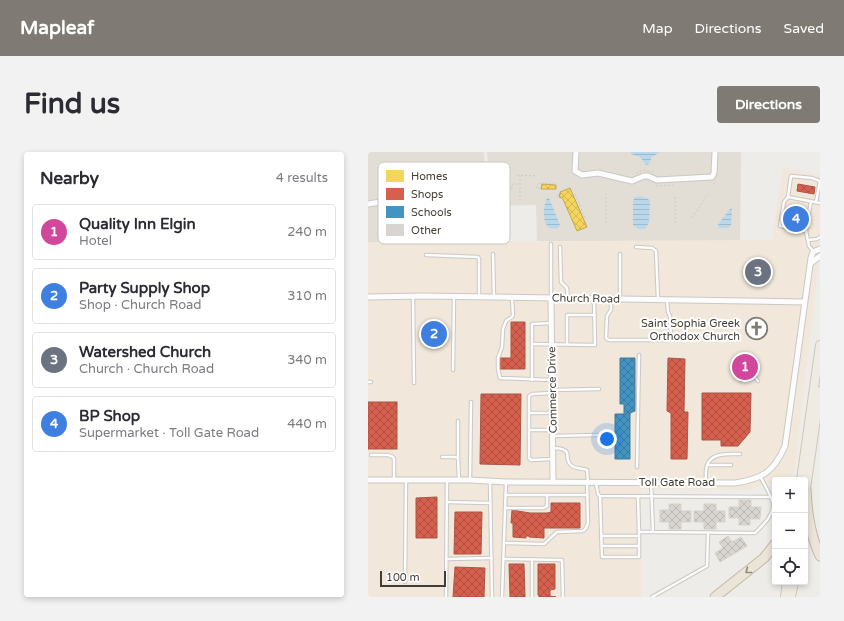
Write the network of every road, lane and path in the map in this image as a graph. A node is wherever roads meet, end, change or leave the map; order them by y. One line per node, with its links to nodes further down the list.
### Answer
1 (576, 152): 2 (street)
2 (715, 152)
3 (517, 175): 4 (path)
4 (520, 175): 5 (path); 7 (path)
5 (537, 176)
6 (716, 179): 9 (path)
7 (520, 184): 12 (path); 24 (path)
8 (556, 184): 13 (path)
9 (714, 184)
10 (672, 185): 11 (path)
11 (656, 186)
12 (511, 188)
13 (540, 188)
14 (575, 194): 28 (path)
15 (606, 194): 29 (path)
16 (708, 194): 27 (path)
17 (676, 195): 30 (path)
18 (560, 196): 19 (path)
19 (557, 197)
20 (788, 197): 21 (lane); 23 (lane); 31 (lane)
21 (811, 201): 23 (lane); 31 (lane)
22 (378, 202): 26 (street)
23 (816, 202): 25 (lane)
24 (520, 203)
25 (820, 203)
26 (368, 204)
27 (692, 218)
28 (586, 220)
29 (606, 223)
30 (675, 223)
31 (806, 231): 33 (lane)
32 (820, 237): 33 (lane)
33 (808, 240): 38 (lane)
34 (551, 244): 50 (lane)
35 (560, 247): 51 (lane)
36 (636, 247): 55 (lane)
37 (820, 249): 38 (street)
38 (813, 252): 43 (street, Toll Gate Road)
39 (493, 254): 48 (lane)
40 (620, 254): 54 (lane)
41 (426, 256): 47 (lane)
42 (820, 256): 43 (street)
43 (811, 263): 57 (street, Toll Gate Road)
44 (413, 296): 45 (street, Church Road); 46 (street, Church Road); 70 (lane)
45 (368, 297)
46 (454, 297): 47 (street, Church Road); 65 (lane)
47 (479, 297): 48 (street, Church Road)
48 (494, 297): 49 (street, Church Road)
49 (512, 297): 50 (street, Church Road); 66 (lane)
50 (551, 298): 51 (street, Church Road); 59 (street, Commerce Drive)
51 (568, 298): 52 (street, Church Road)
52 (594, 298): 53 (street, Church Road); 58 (lane)
53 (611, 299): 54 (street, Church Road); 56 (lane)
54 (620, 299): 55 (street, Church Road)
55 (658, 299): 56 (street, Church Road)
56 (667, 299): 57 (street, Church Road)
57 (804, 302): 91 (street, Toll Gate Road)
58 (595, 315): 62 (lane); 62 (lane)
59 (551, 323): 60 (lane); 61 (street, Commerce Drive)
60 (532, 344): 61 (lane); 66 (lane)
61 (551, 344): 62 (lane); 67 (street, Commerce Drive)
62 (567, 344)
63 (820, 345): 92 (main road)
64 (639, 355): 90 (lane)
65 (453, 370)
66 (532, 380): 67 (lane)
67 (552, 380): 73 (street, Commerce Drive)
68 (741, 380): 69 (lane)
69 (758, 380)
70 (414, 383)
71 (600, 389): 73 (lane)
72 (820, 391): 93 (main road)
73 (552, 392): 75 (lane); 76 (street, Commerce Drive)
74 (471, 402): 99 (lane)
75 (529, 413): 76 (lane); 78 (lane)
76 (552, 413): 79 (street, Commerce Drive)
77 (458, 421): 86 (lane)
78 (529, 430): 79 (lane); 87 (lane)
79 (552, 430): 81 (street, Commerce Drive)
80 (597, 435): 81 (lane)
81 (552, 436): 82 (street, Commerce Drive)
82 (552, 448): 87 (street, Commerce Drive); 103 (lane)
83 (740, 454): 88 (lane)
84 (371, 455): 95 (lane)
85 (442, 457): 86 (lane)
86 (458, 459): 98 (lane)
87 (552, 459): 102 (street, Commerce Drive)
88 (707, 465): 89 (lane); 106 (lane)
89 (731, 465)
90 (637, 467)
91 (760, 476): 106 (street, Toll Gate Road); 113 (lane)
92 (801, 477)
93 (808, 479)
94 (368, 480): 95 (street, Toll Gate Road)
95 (394, 480): 96 (street, Toll Gate Road)
96 (406, 480): 97 (street, Toll Gate Road); 132 (lane)
97 (447, 480): 98 (street, Toll Gate Road); 114 (lane)
98 (459, 480): 99 (street, Toll Gate Road)
99 (470, 480): 100 (street, Toll Gate Road)
100 (490, 481): 101 (street, Toll Gate Road); 115 (lane)
101 (506, 482): 102 (street, Toll Gate Road); 107 (lane)
102 (553, 482): 103 (street, Toll Gate Road)
103 (588, 482): 104 (street, Toll Gate Road); 109 (lane)
104 (596, 482): 105 (street, Toll Gate Road); 110 (lane)
105 (651, 482): 106 (street, Toll Gate Road); 112 (lane)
106 (706, 482)
107 (506, 495): 108 (lane); 116 (lane)
108 (547, 495): 109 (lane); 116 (lane)
109 (587, 495): 123 (lane)
110 (600, 496): 111 (lane); 121 (lane)
111 (638, 496): 112 (lane); 118 (lane)
112 (652, 496): 113 (lane); 119 (lane)
113 (770, 496): 120 (lane)
114 (447, 502): 115 (lane); 129 (lane)
115 (491, 503): 128 (lane)
116 (505, 508): 123 (lane)
117 (807, 513): 127 (highway)
118 (639, 532): 119 (lane); 122 (lane)
119 (653, 532): 120 (lane)
120 (708, 533): 140 (lane)
121 (601, 536): 122 (lane); 124 (lane)
122 (639, 536): 125 (lane)
123 (505, 543): 130 (lane)
124 (602, 546): 125 (lane); 125 (lane)
125 (639, 546)
126 (772, 548): 141 (highway, one-way to 141)
127 (820, 556)
128 (492, 558): 129 (lane); 136 (lane)
129 (446, 559): 135 (lane)
130 (504, 559): 131 (lane); 137 (lane)
131 (532, 559): 138 (lane); 139 (lane)
132 (405, 582)
133 (787, 585): 142 (main road)
134 (794, 585): 143 (main road)
135 (446, 597)
136 (492, 597)
137 (502, 597)
138 (532, 597)
139 (563, 597)
140 (652, 597)
141 (715, 597)
142 (785, 597)
143 (792, 597)

